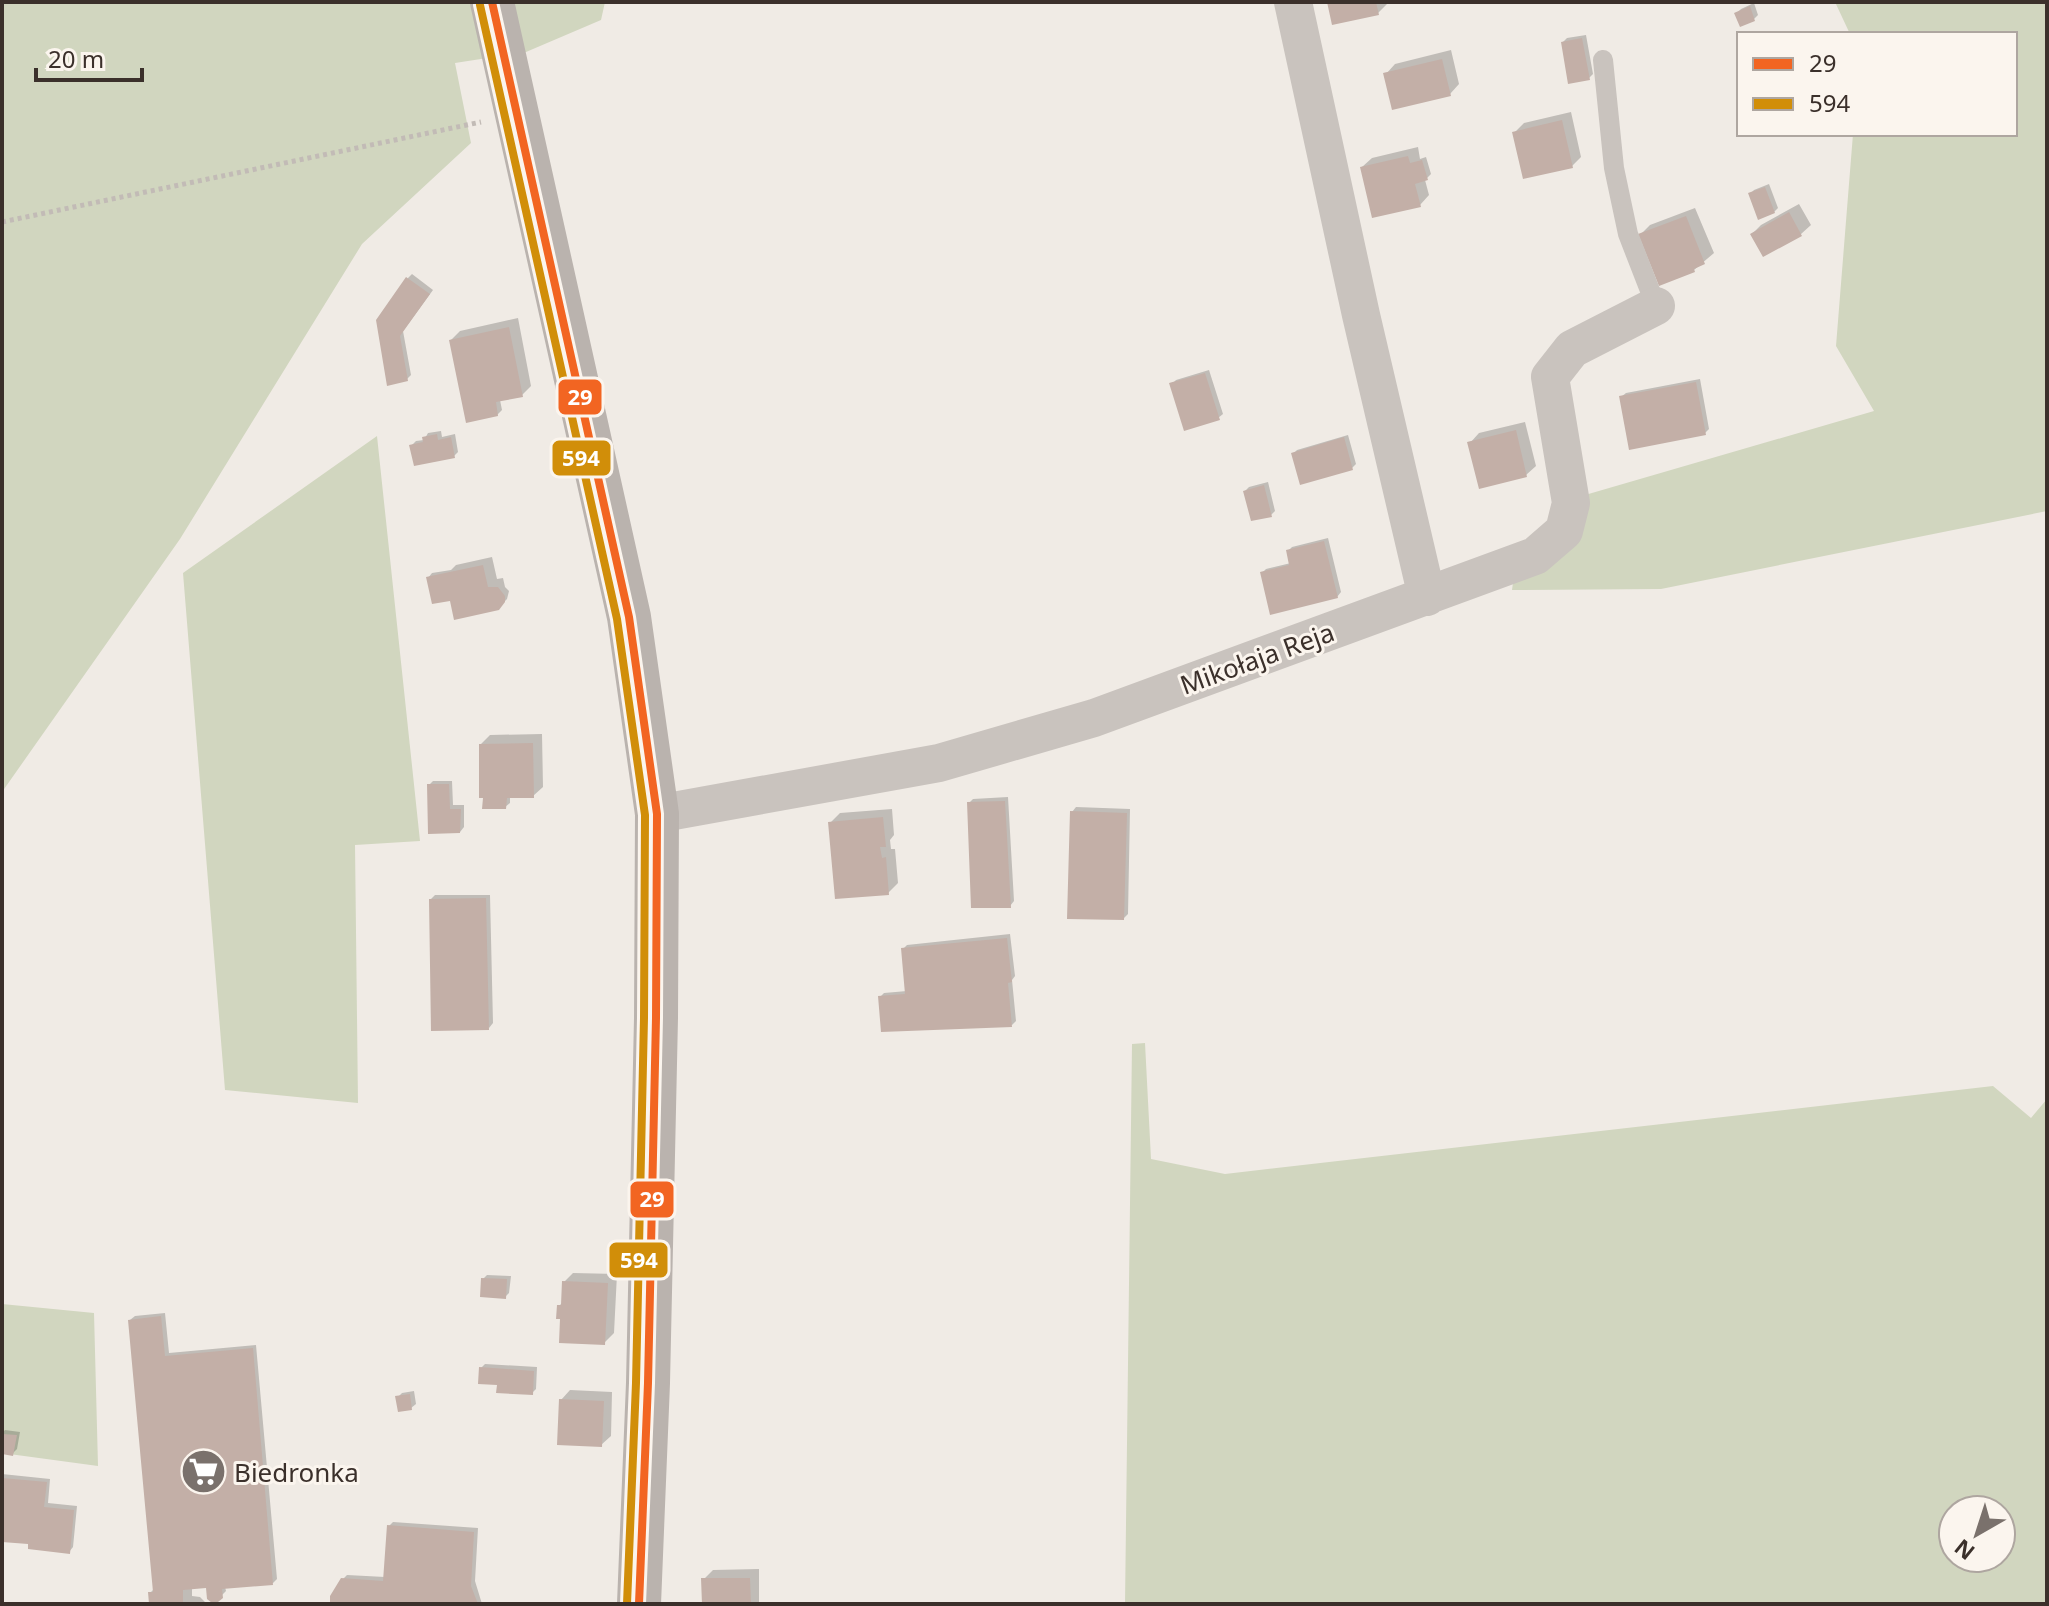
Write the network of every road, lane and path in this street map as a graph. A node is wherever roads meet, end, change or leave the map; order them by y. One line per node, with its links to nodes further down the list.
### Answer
1 (492, 2): 4 (street)
2 (1293, 2): 7 (street)
3 (1603, 60): 6 (lane)
4 (518, 115): 5 (path); 8 (street)
5 (2, 222)
6 (1656, 306): 7 (street, Mikołaja Reja)
7 (1427, 597): 8 (street, Mikołaja Reja)
8 (657, 814): 9 (street)
9 (639, 1604)

